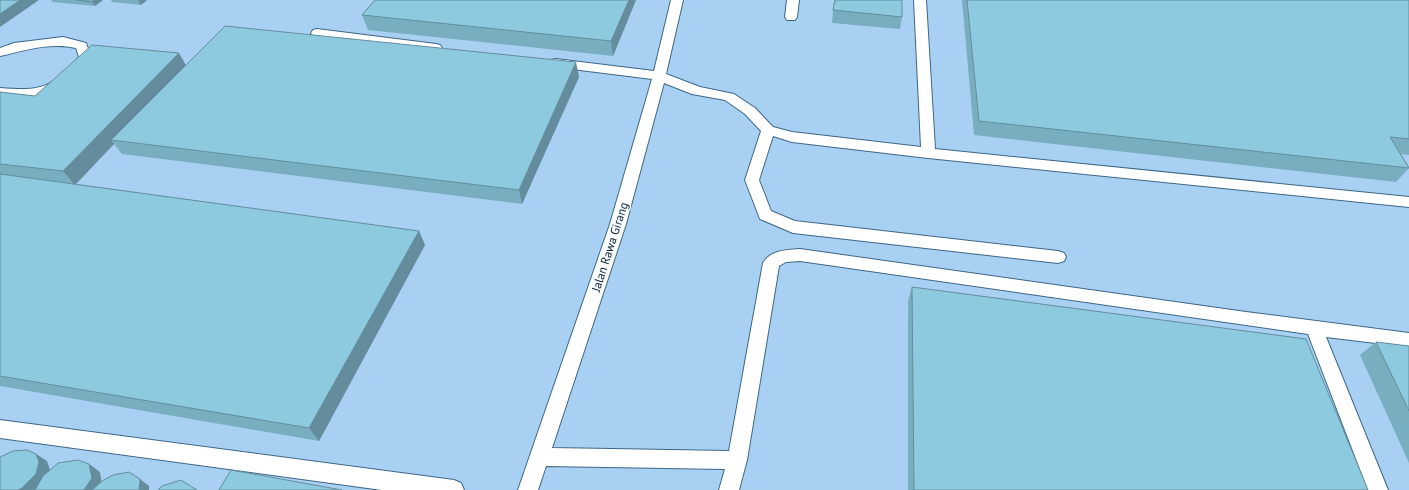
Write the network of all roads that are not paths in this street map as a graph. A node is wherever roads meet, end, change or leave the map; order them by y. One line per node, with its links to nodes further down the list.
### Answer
1 (677, 0): 9 (lane, Jalan Rawa Girang)
2 (793, 0): 4 (lane)
3 (920, 0): 12 (lane)
4 (791, 17)
5 (317, 33): 6 (lane)
6 (449, 50)
7 (0, 52): 10 (lane)
8 (543, 62): 9 (lane)
9 (659, 76): 11 (lane); 18 (lane, Jalan Rawa Girang)
10 (0, 92)
11 (768, 130): 12 (lane); 14 (lane)
12 (928, 153): 13 (lane)
13 (1409, 202)
14 (1058, 257)
15 (1314, 328): 16 (lane); 19 (lane); 23 (lane)
16 (1409, 340)
17 (0, 429): 20 (lane)
18 (540, 458): 19 (lane); 21 (lane, Jalan Rawa Girang)
19 (737, 460): 22 (lane)
20 (454, 490)
21 (528, 490)
22 (729, 490)
23 (1378, 490)

